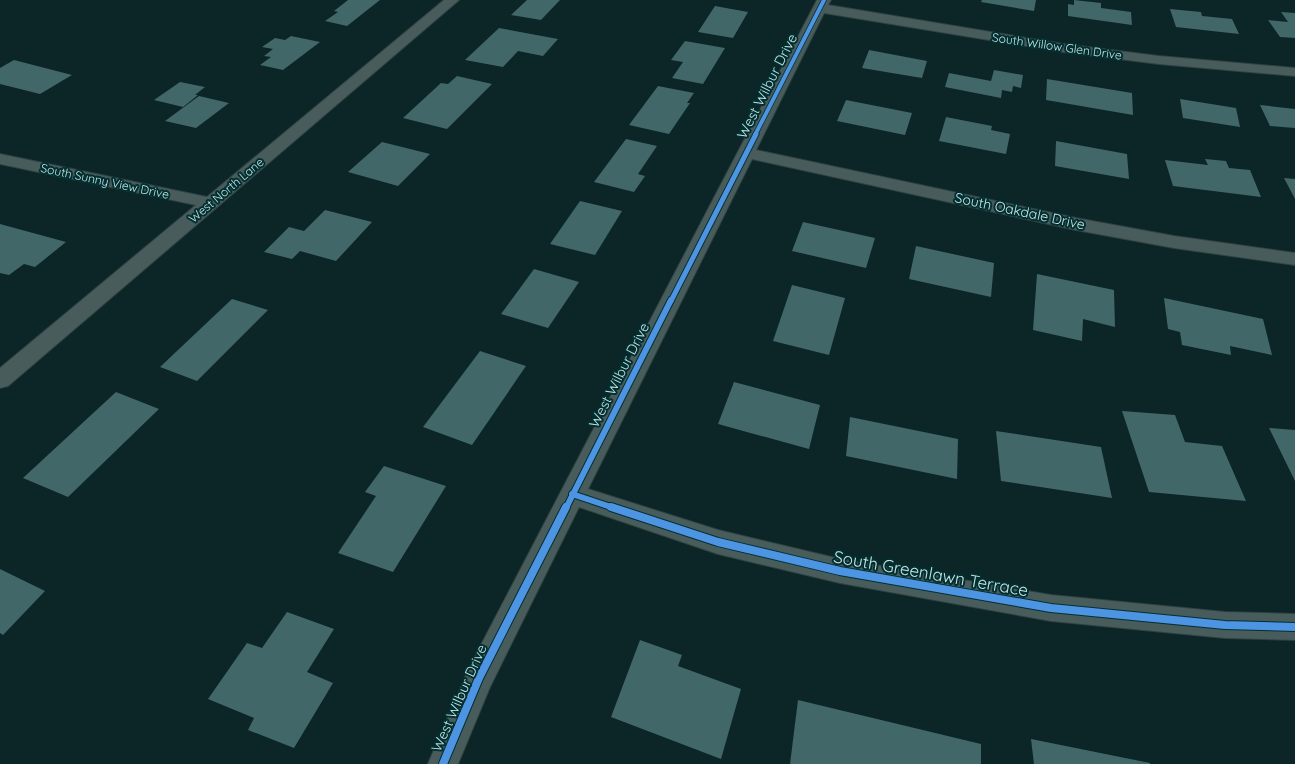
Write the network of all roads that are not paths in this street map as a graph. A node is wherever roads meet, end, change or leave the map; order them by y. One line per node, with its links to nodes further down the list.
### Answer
1 (452, 0): 6 (street, West North Lane)
2 (822, 4): 3 (street, South Willow Glen Drive); 4 (street, West Wilbur Drive)
3 (1295, 72)
4 (746, 153): 7 (street, South Oakdale Drive); 9 (street, West Wilbur Drive)
5 (0, 159): 6 (street, South Sunny View Drive)
6 (211, 203): 8 (street, West North Lane)
7 (1295, 259)
8 (0, 380)
9 (572, 494): 10 (street, South Greenlawn Terrace); 11 (street, West Wilbur Drive)
10 (1295, 627)
11 (443, 764)

